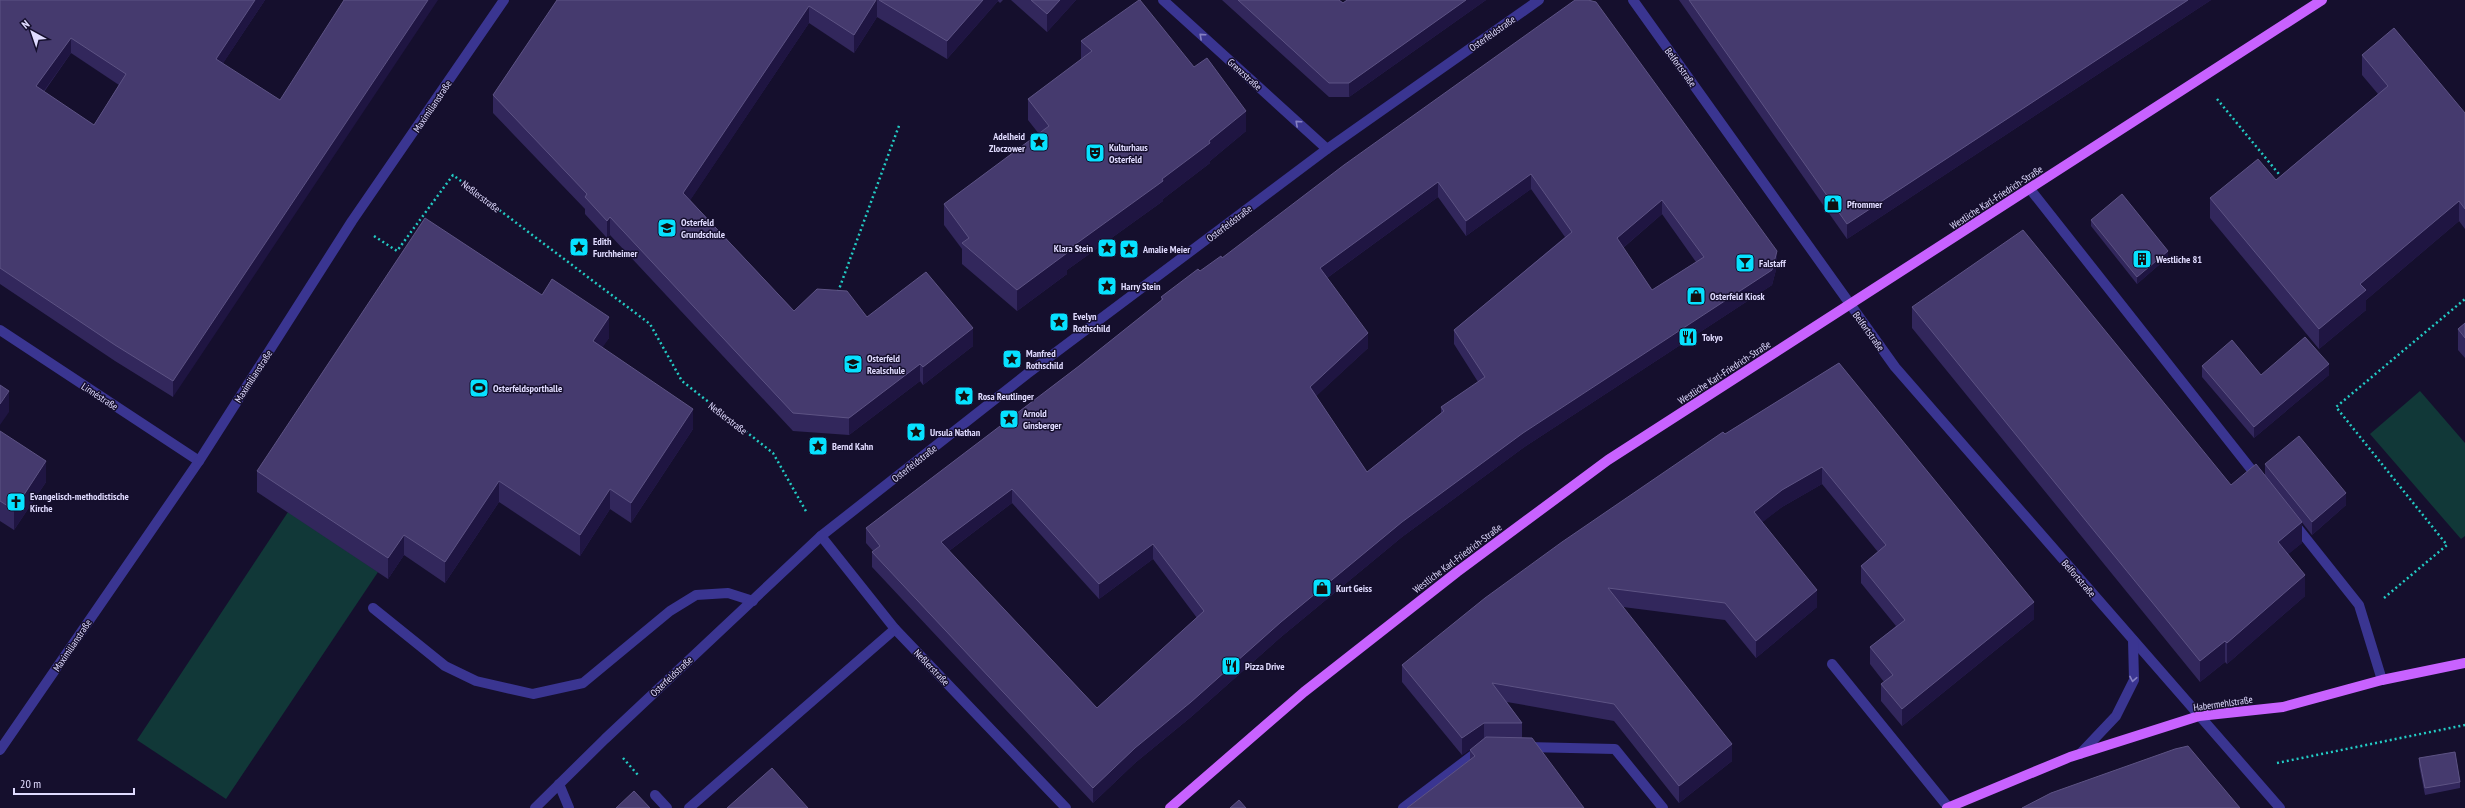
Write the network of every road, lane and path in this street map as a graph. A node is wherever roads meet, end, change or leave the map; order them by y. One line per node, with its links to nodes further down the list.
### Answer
1 (504, 0): 11 (street, Maximilianstraße)
2 (1163, 0): 8 (street, Grenzstraße, one-way to 2)
3 (1539, 0): 8 (street, Osterfeldstraße)
4 (1633, 0): 14 (street, Belfortstraße)
5 (2322, 0): 6 (main road, Westliche Karl-Friedrich-Straße)
6 (2200, 78): 9 (path); 10 (main road, Westliche Karl-Friedrich-Straße)
7 (900, 123): 12 (path)
8 (1327, 149): 19 (street, Osterfeldstraße)
9 (2286, 183)
10 (2030, 189): 14 (main road, Westliche Karl-Friedrich-Straße); 17 (street)
11 (352, 221): 16 (street, Maximilianstraße); 19 (path, Neßlerstraße)
12 (837, 293)
13 (2465, 299): 22 (path)
14 (1850, 305): 24 (street, Belfortstraße); 44 (main road, Westliche Karl-Friedrich-Straße)
15 (0, 330): 16 (street, Linnéstraße)
16 (199, 461): 33 (street, Maximilianstraße)
17 (2266, 487)
18 (2285, 512): 22 (street)
19 (821, 536): 20 (street, Osterfeldstraße); 23 (street, Neßlerstraße)
20 (752, 601): 21 (street); 30 (street, Osterfeldstraße)
21 (373, 608)
22 (2362, 616): 27 (street)
23 (895, 629): 42 (street); 43 (street, Neßlerstraße)
24 (2133, 640): 28 (street, Belfortstraße); 34 (street, one-way to 34)
25 (2465, 663): 27 (main road, Habermehlstraße)
26 (1832, 664): 38 (street)
27 (2382, 680): 28 (main road, Habermehlstraße)
28 (2199, 716): 34 (main road, Habermehlstraße); 35 (street, Belfortstraße)
29 (2465, 725): 35 (path)
30 (605, 739): 36 (street, Osterfeldstraße); 37 (path)
31 (1492, 746): 45 (street)
32 (1515, 747): 46 (street)
33 (0, 750)
34 (2080, 754): 38 (main road, Habermehlstraße)
35 (2247, 770): 47 (street, Belfortstraße)
36 (559, 784): 39 (street, Osterfeldstraße); 40 (street)
37 (655, 795): 41 (street)
38 (1948, 807)
39 (535, 808)
40 (569, 808)
41 (667, 808)
42 (689, 808)
43 (1066, 808)
44 (1170, 808)
45 (1403, 808)
46 (1663, 808)
47 (2280, 808)

